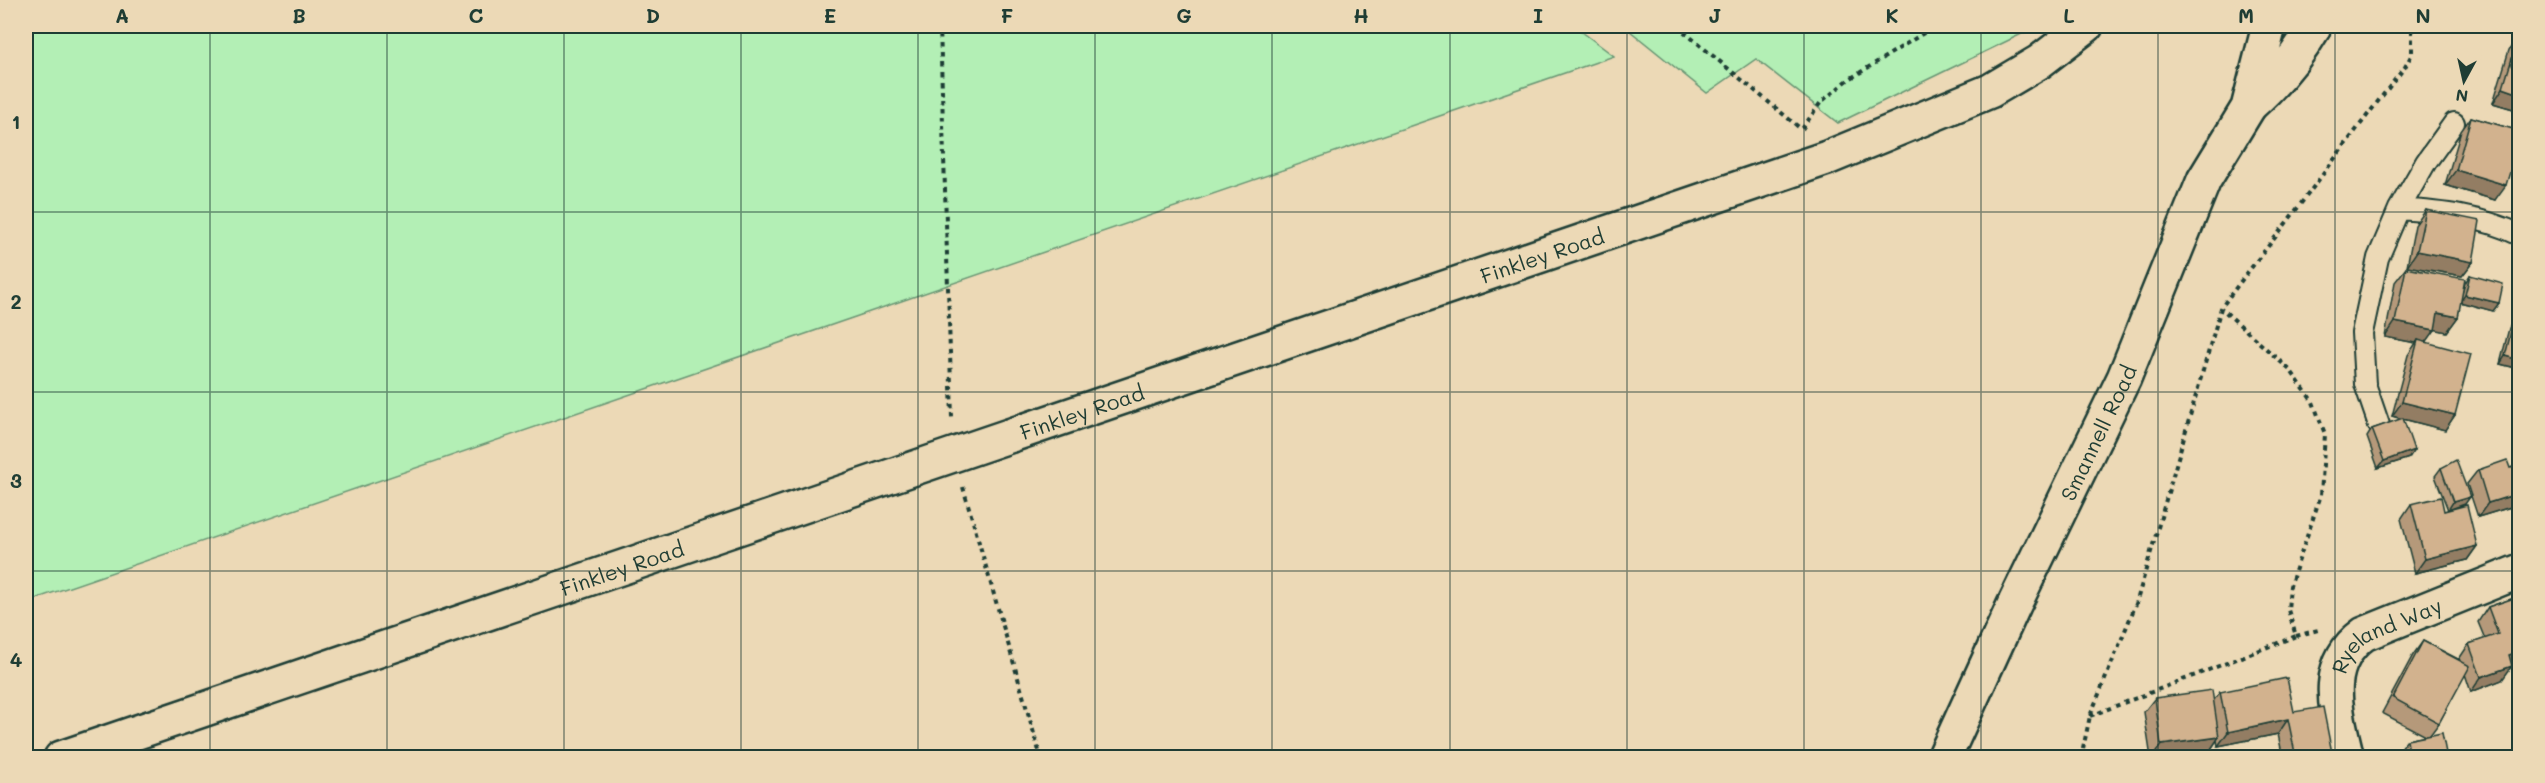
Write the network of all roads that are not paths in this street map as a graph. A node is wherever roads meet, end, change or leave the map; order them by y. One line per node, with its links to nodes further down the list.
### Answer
1 (2086, 26): 10 (street, Finkley Road)
2 (2269, 26): 4 (street, Smannell Road)
3 (2308, 27): 4 (street, Smannell Road)
4 (2248, 108): 11 (street, Smannell Road)
5 (2454, 123): 6 (lane)
6 (2399, 209): 7 (lane); 8 (lane)
7 (2520, 235)
8 (2379, 425)
9 (2520, 571): 12 (street, Ryeland Way)
10 (61, 758)
11 (1944, 758)
12 (2347, 758)

